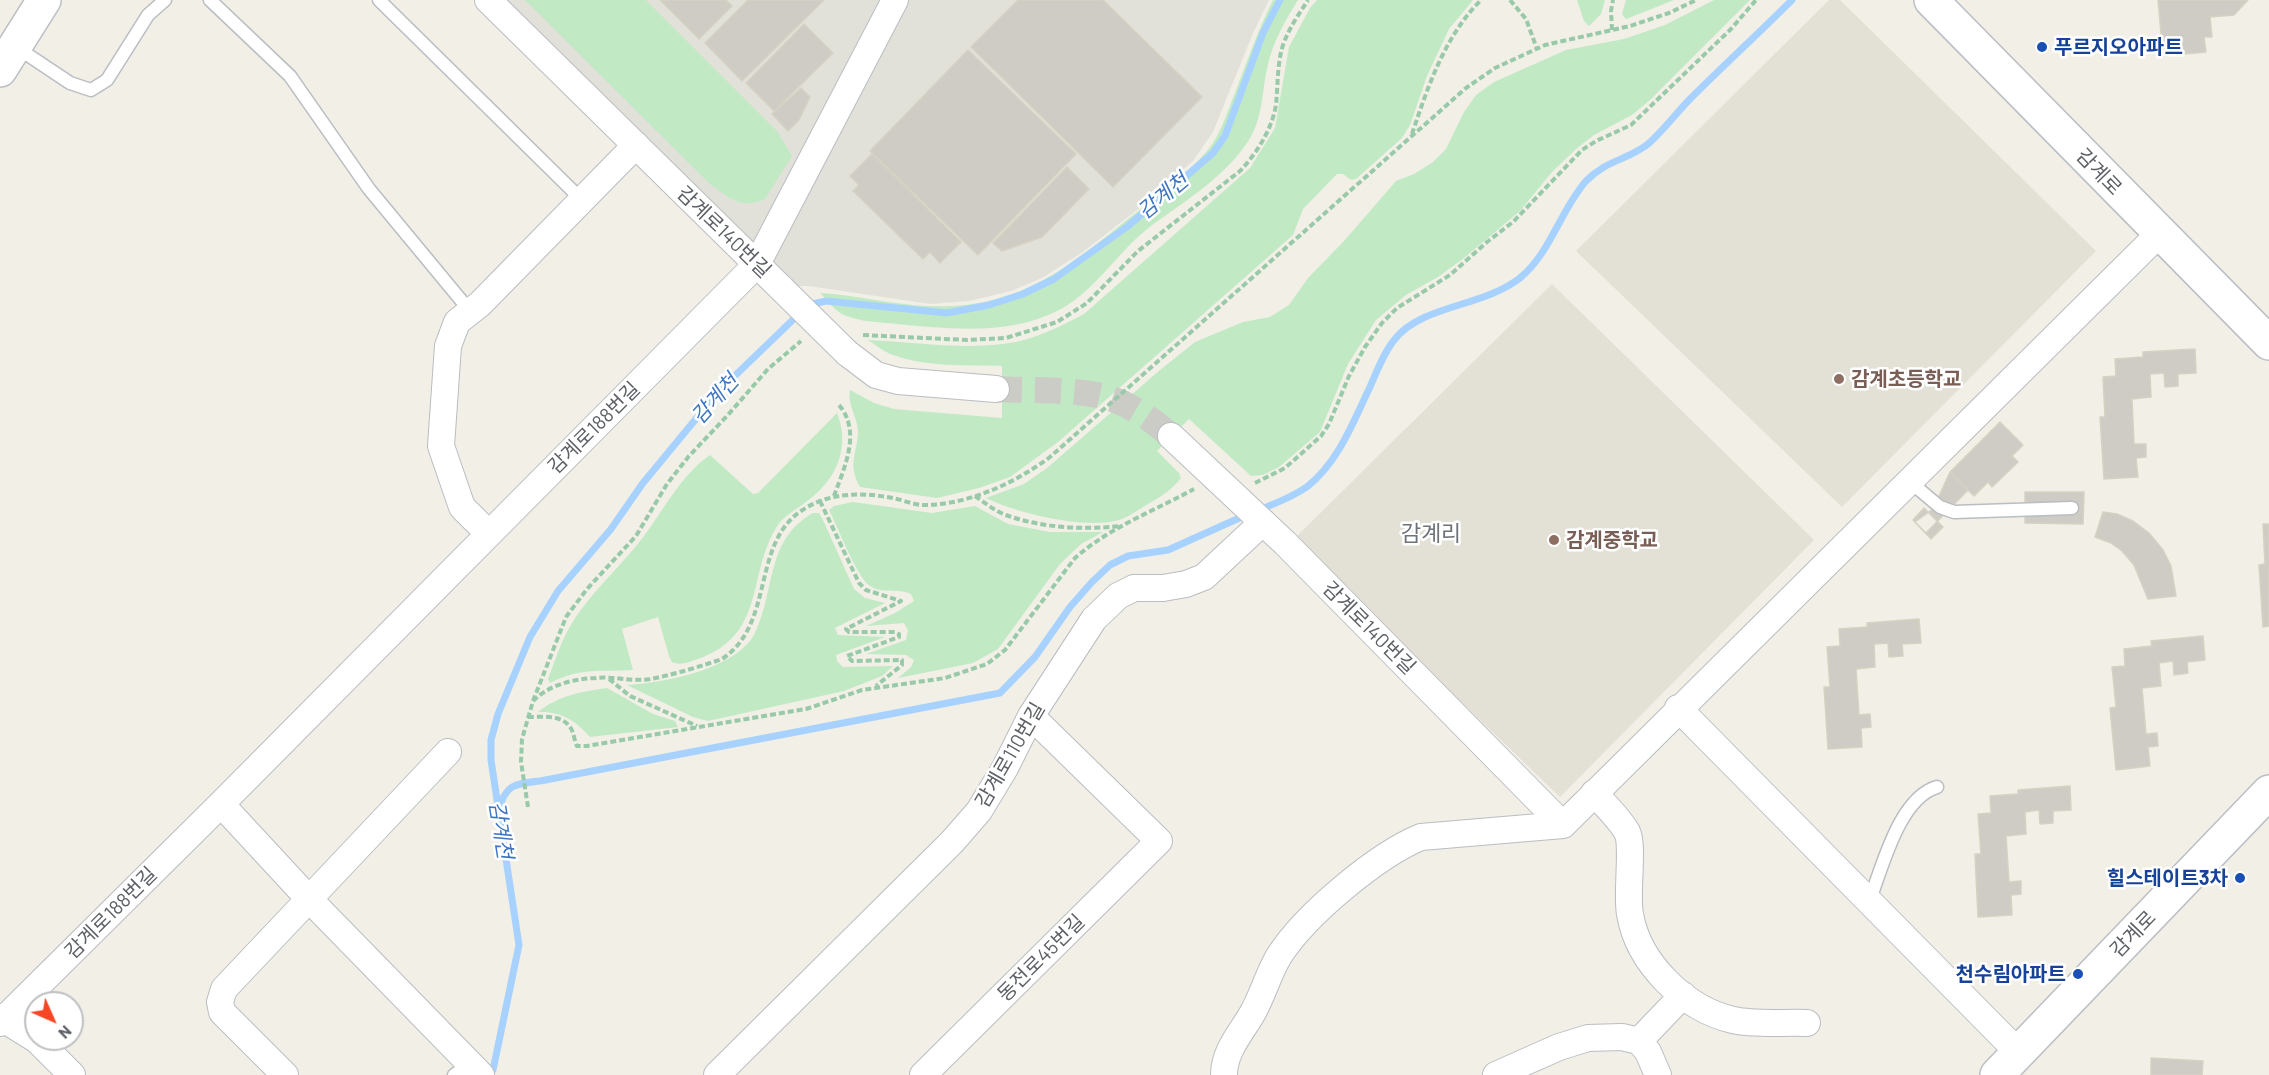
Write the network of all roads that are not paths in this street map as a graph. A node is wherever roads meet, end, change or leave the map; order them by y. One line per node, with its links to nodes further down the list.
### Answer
1 (44, 0): 8 (main road)
2 (165, 0): 8 (lane)
3 (210, 0): 13 (lane)
4 (379, 0): 10 (lane)
5 (488, 0): 9 (street, 감계로140번길)
6 (895, 0): 12 (street, 감계로188번길)
7 (1931, 0): 11 (main road, 감계로)
8 (8, 58)
9 (636, 145): 10 (street); 12 (street, 감계로140번길)
10 (582, 200): 13 (street)
11 (2159, 234): 14 (main road, 감계로); 17 (street)
12 (757, 264): 15 (street, 감계로140번길, bridge); 20 (street, 감계로188번길)
13 (470, 311): 20 (street)
14 (2269, 343)
15 (996, 389)
16 (1171, 436): 19 (street, 감계로140번길)
17 (1909, 481): 18 (lane); 21 (street)
18 (2072, 508)
19 (1263, 522): 22 (street, 감계로110번길); 28 (street, 감계로140번길)
20 (489, 534): 27 (street, 감계로188번길)
21 (1678, 708): 26 (street); 30 (street)
22 (1030, 716): 39 (street, 감계로110번길); 40 (street, 동전로45번길)
23 (448, 752): 29 (street)
24 (1938, 788): 30 (lane)
25 (2269, 792): 35 (main road, 감계로)
26 (1594, 793): 28 (street); 31 (street)
27 (221, 804): 29 (street); 32 (street, 감계로188번길)
28 (1563, 825): 41 (street)
29 (309, 899): 36 (street); 38 (street)
30 (1869, 902): 35 (street)
31 (1683, 995): 33 (street); 34 (street)
32 (1, 1019): 37 (street)
33 (1806, 1023)
34 (1639, 1041): 42 (street); 43 (street)
35 (2008, 1064)
36 (469, 1070)
37 (72, 1075)
38 (285, 1075)
39 (717, 1075)
40 (923, 1075)
41 (1224, 1075)
42 (1496, 1075)
43 (1658, 1075)

